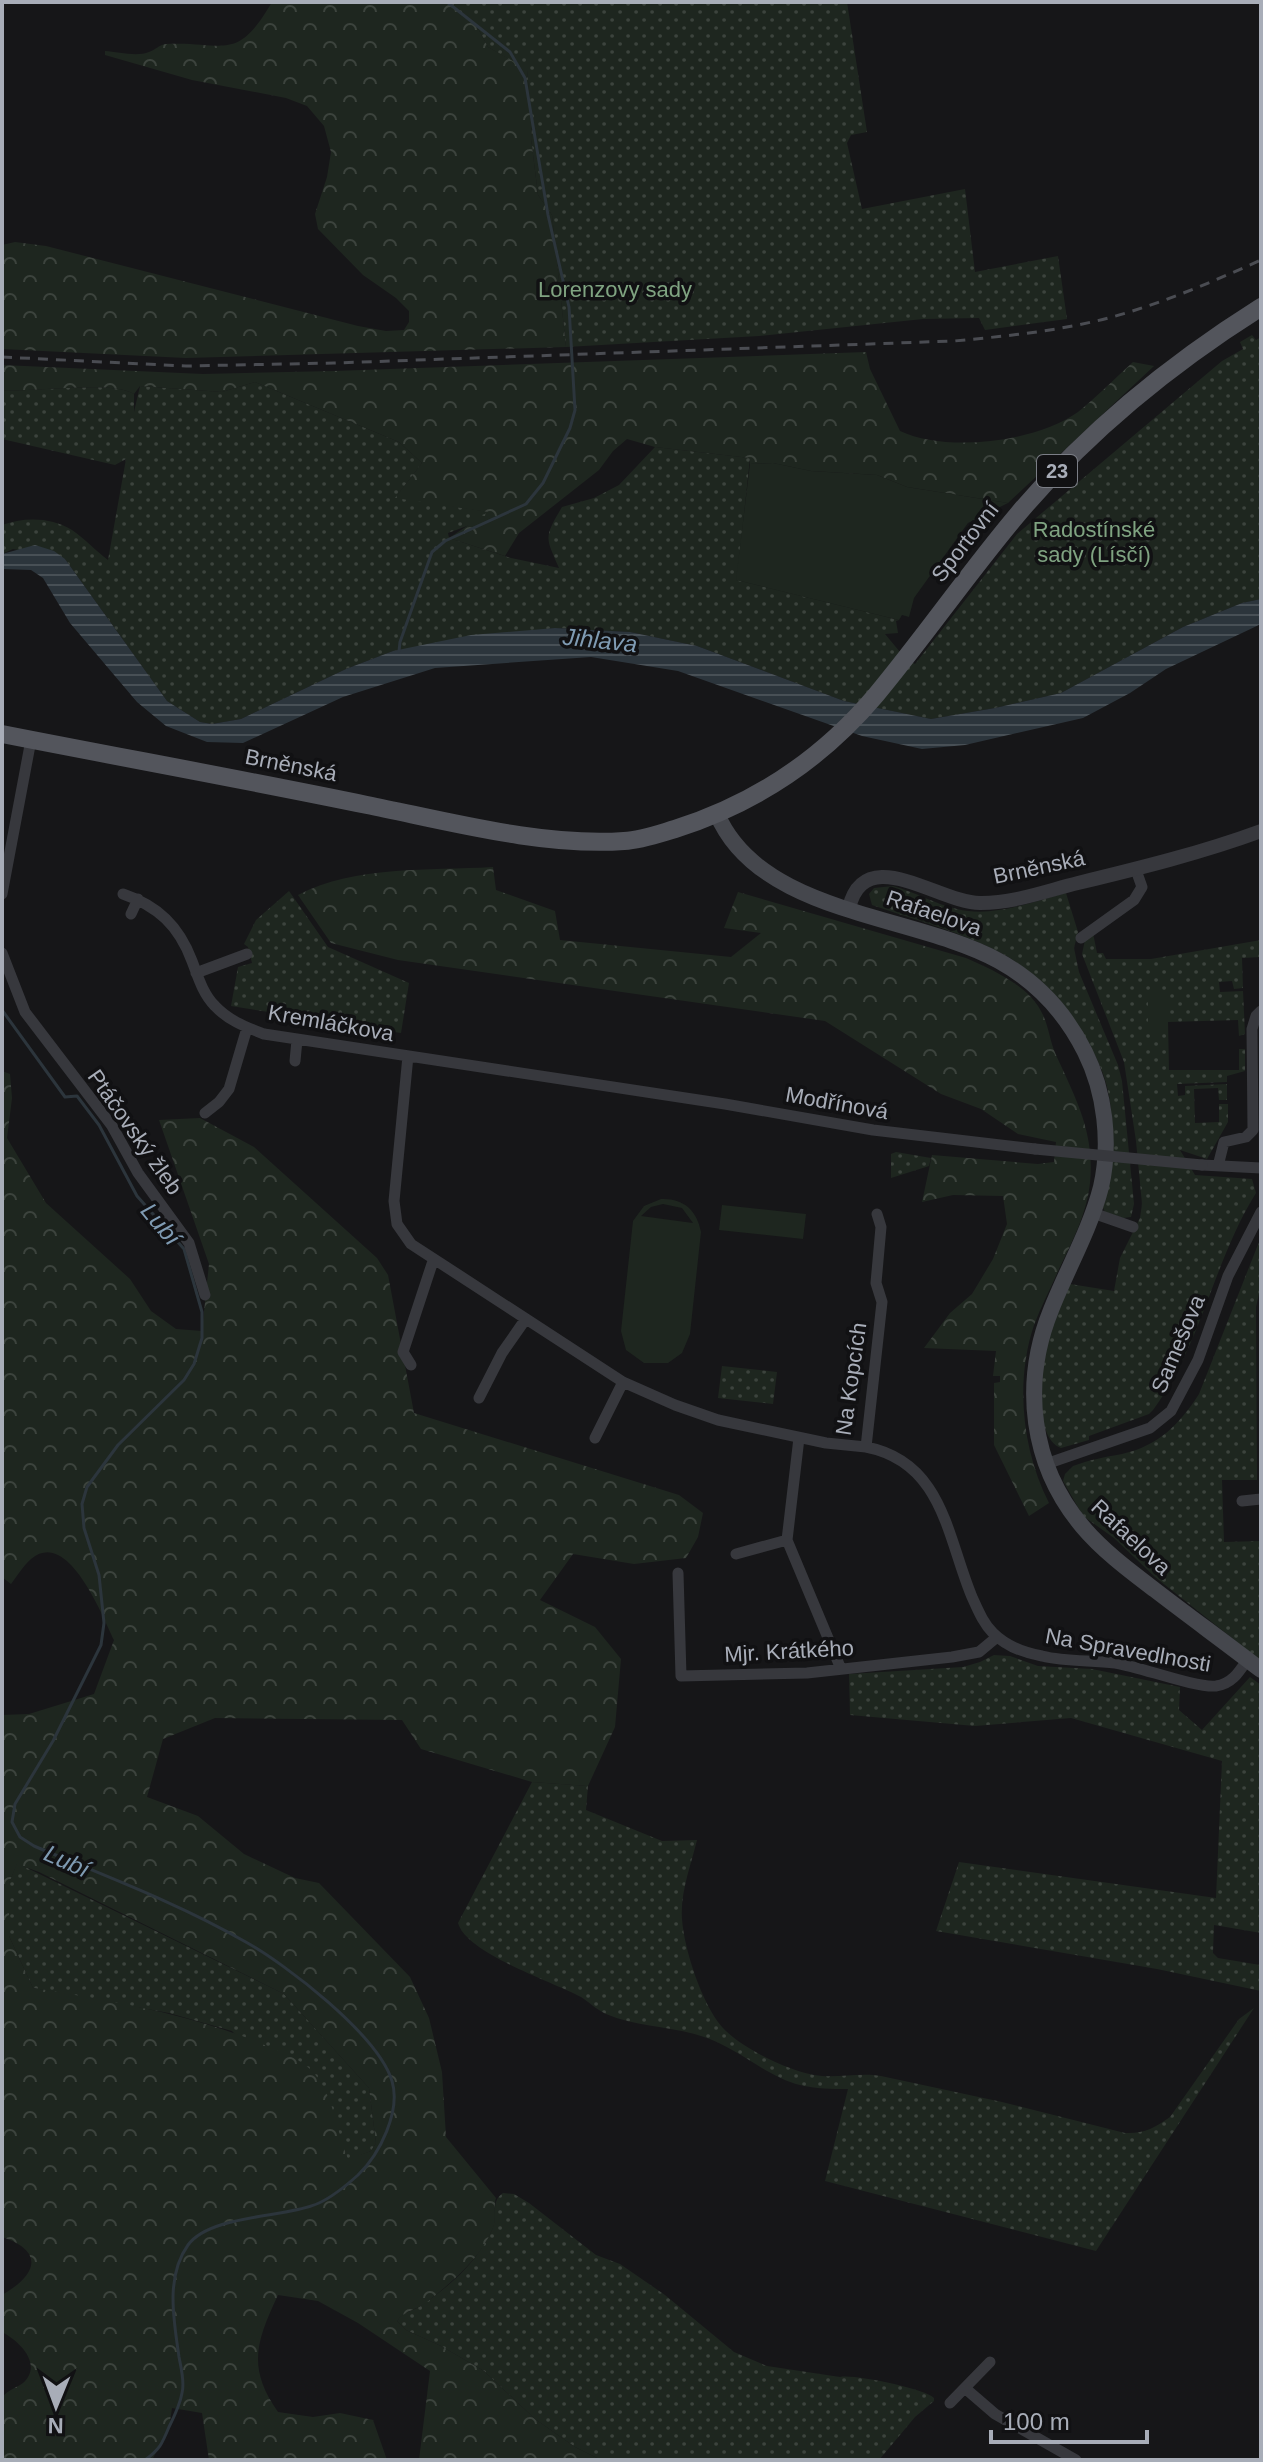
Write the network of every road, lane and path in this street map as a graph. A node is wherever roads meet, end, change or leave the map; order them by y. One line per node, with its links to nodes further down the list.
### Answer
1 (1261, 307): 4 (main road, Sportovní / 23)
2 (2, 734): 3 (main road, Brněnská)
3 (31, 740): 4 (main road, Brněnská / 23); 7 (street)
4 (721, 822): 10 (main road)
5 (1261, 831): 6 (street, Brněnská)
6 (1136, 870): 10 (street, Brněnská); 12 (street)
7 (2, 894)
8 (123, 894): 9 (street, Kremláčkova)
9 (138, 899): 11 (street); 15 (street, Kremláčkova)
10 (849, 908): 25 (main road, Rafaelova)
11 (131, 914)
12 (1081, 938)
13 (2, 953): 29 (street, Ptáčovský žleb)
14 (247, 954): 15 (street)
15 (196, 973): 17 (street, Kremláčkova)
16 (1258, 1014): 22 (street)
17 (247, 1028): 18 (street, Kremláčkova); 21 (street, Kremláčkova)
18 (297, 1040): 19 (street, Kremláčkova); 20 (street)
19 (408, 1056): 22 (street, Modřínová, bridge); 28 (street, Na Kopcích)
20 (295, 1061)
21 (205, 1113)
22 (1218, 1166): 23 (street, Modřínová)
23 (1261, 1168)
24 (1261, 1212): 37 (street, Samešova)
25 (1093, 1213): 27 (street); 37 (main road, Rafaelova)
26 (877, 1214): 36 (street, Na Kopcích)
27 (1133, 1227)
28 (433, 1261): 30 (street, Na Kopcích); 31 (street)
29 (205, 1295)
30 (525, 1320): 32 (street, Na Kopcích); 33 (street)
31 (411, 1365)
32 (623, 1382): 34 (street); 35 (street, Na Kopcích)
33 (479, 1398)
34 (595, 1438)
35 (799, 1438): 36 (street, Na Kopcích); 40 (street)
36 (866, 1447): 43 (street)
37 (1046, 1464): 44 (main road, Rafaelova)
38 (1261, 1499): 39 (street)
39 (1242, 1501)
40 (787, 1540): 41 (street); 45 (street)
41 (736, 1554)
42 (678, 1573): 45 (street, Mjr. Krátkého)
43 (997, 1637): 44 (street, Na Spravedlnosti); 45 (street, Mjr. Krátkého)
44 (1247, 1660): 46 (main road, Rafaelova)
45 (841, 1669)
46 (1261, 1670)
47 (990, 2362): 48 (street)
48 (966, 2389): 49 (street); 50 (street)
49 (950, 2403)
50 (1076, 2460)

